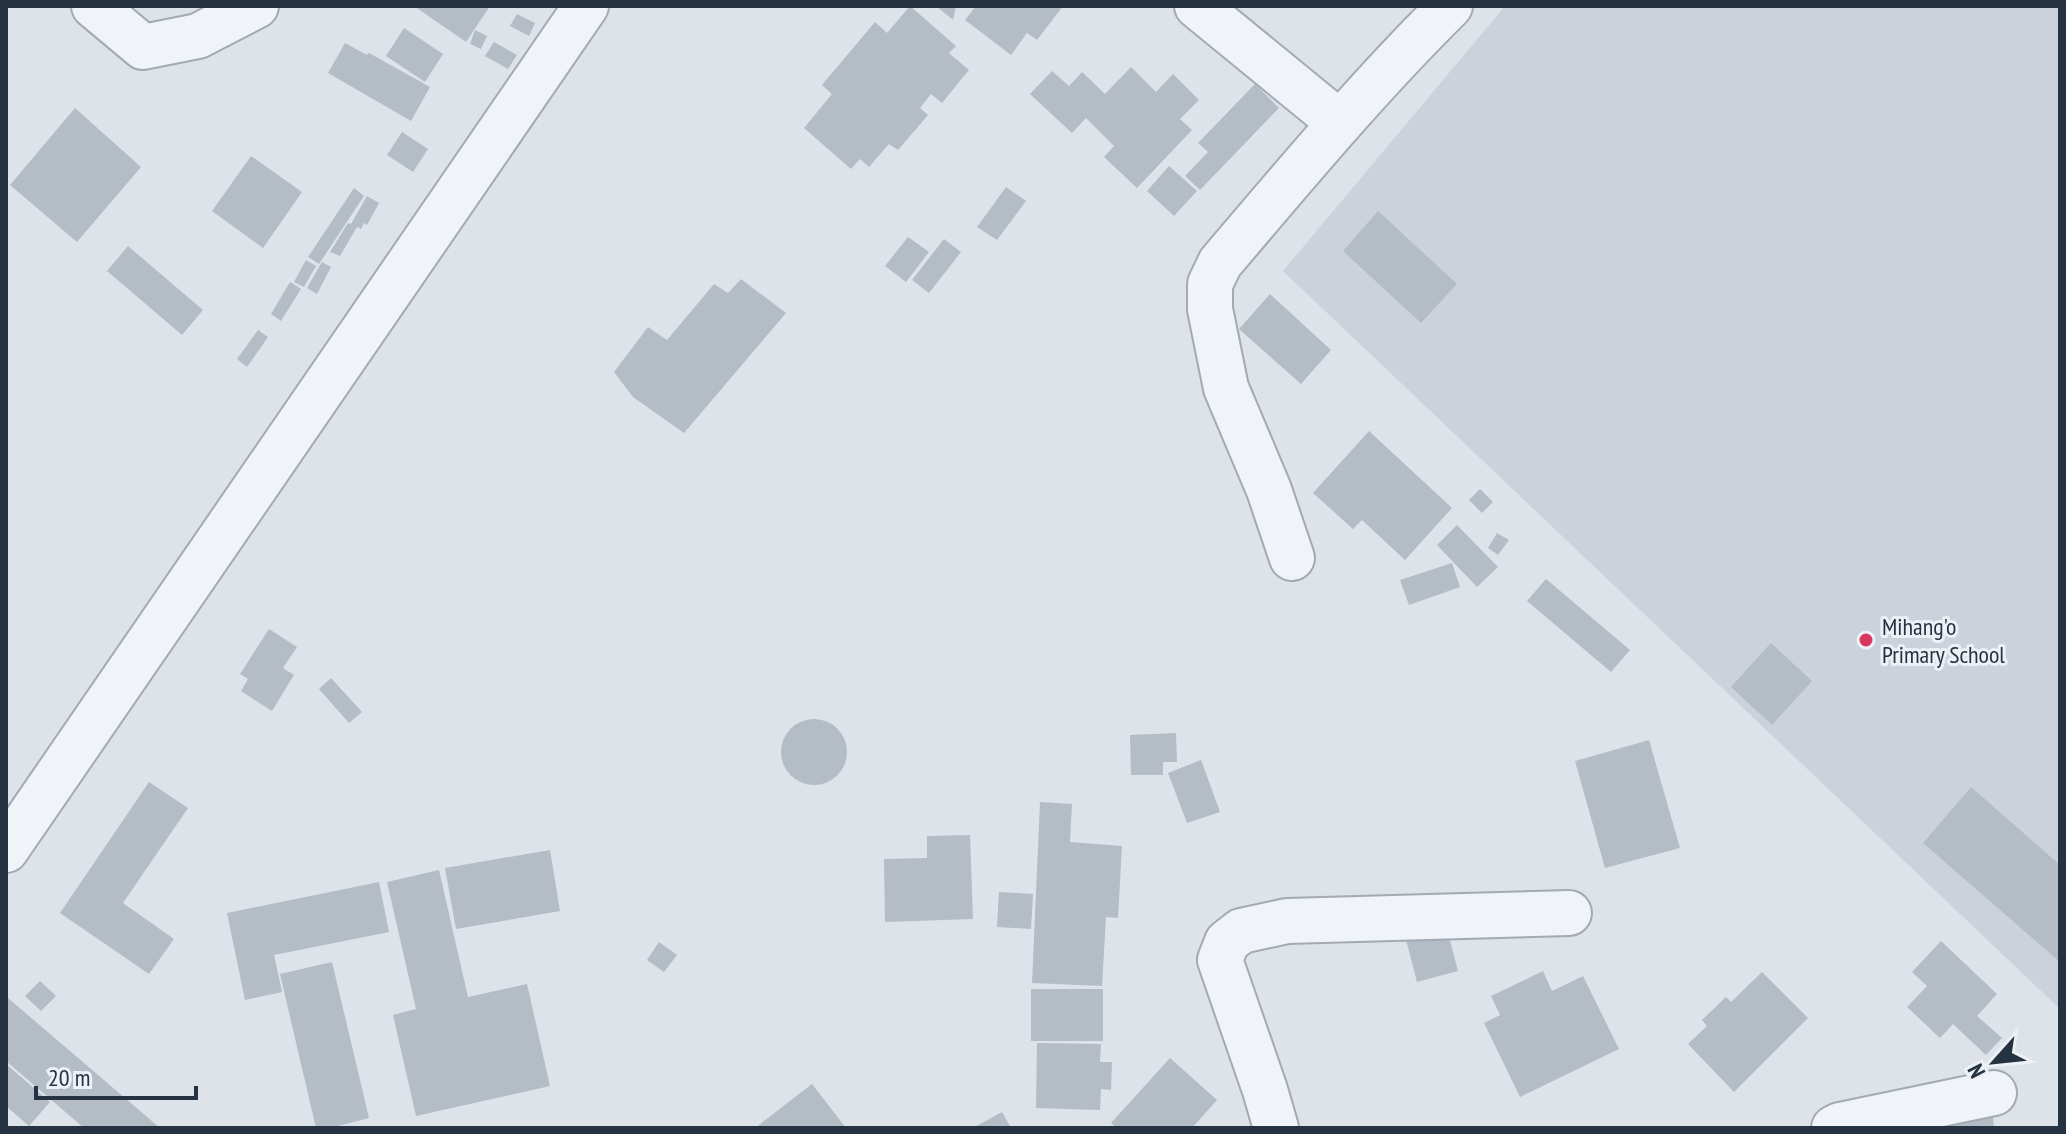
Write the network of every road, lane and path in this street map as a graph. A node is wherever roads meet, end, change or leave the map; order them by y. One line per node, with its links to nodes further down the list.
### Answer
1 (94, 6): 2 (street)
2 (256, 6)
3 (586, 6): 8 (street)
4 (1197, 6): 6 (street)
5 (1450, 6): 6 (street)
6 (1340, 123): 7 (street)
7 (1292, 558)
8 (6, 850)
9 (1569, 913): 11 (street)
10 (1994, 1093): 12 (street)
11 (1276, 1128)
12 (1834, 1128)

